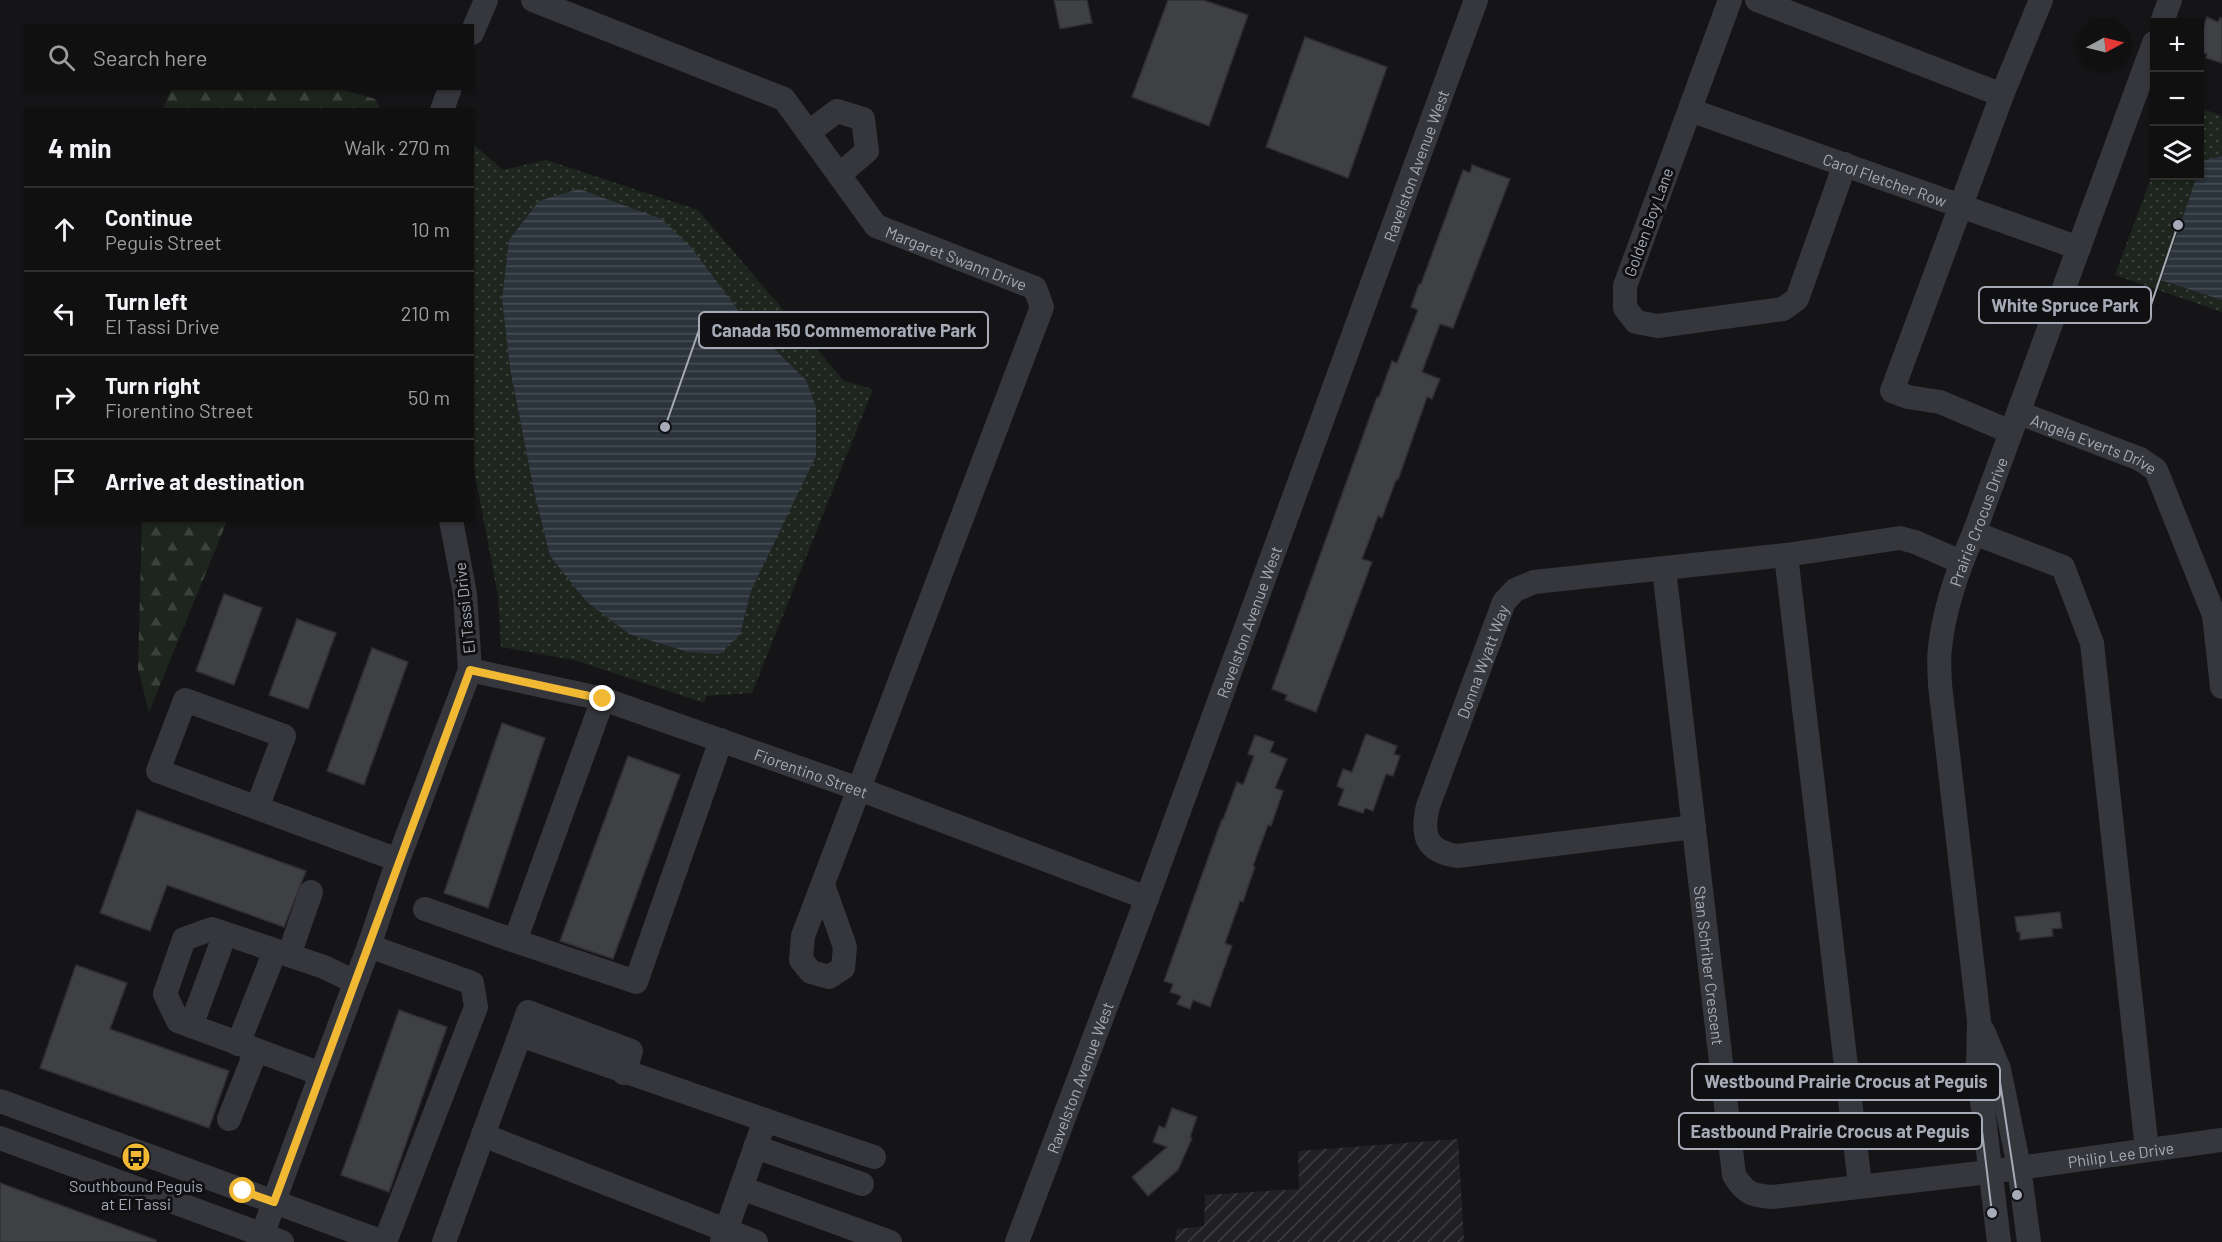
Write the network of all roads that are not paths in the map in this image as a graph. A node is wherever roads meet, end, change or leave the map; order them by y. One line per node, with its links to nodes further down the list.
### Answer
1 (486, 0): 9 (street)
2 (533, 0): 15 (street, Margaret Swann Drive)
3 (1476, 0): 36 (street, Ravelston Avenue West)
4 (1730, 0): 14 (street, Golden Boy Lane)
5 (1757, 0): 12 (street)
6 (2041, 0): 12 (street)
7 (2170, 0): 8 (street)
8 (2163, 18)
9 (474, 28)
10 (2150, 54): 19 (street, Prairie Crocus Drive)
11 (449, 90): 13 (street)
12 (2002, 95): 18 (street)
13 (442, 108)
14 (1690, 110): 16 (street, Carol Fletcher Row); 16 (street, Golden Boy Lane)
15 (808, 132): 17 (street, Margaret Swann Drive); 17 (street)
16 (1845, 164): 18 (street, Carol Fletcher Row)
17 (840, 175): 30 (street, Margaret Swann Drive)
18 (1960, 206): 19 (street, Carol Fletcher Row); 20 (street, Angela Everts Drive)
19 (2079, 248): 20 (street, Prairie Crocus Drive)
20 (2015, 423): 22 (street, Prairie Crocus Drive); 27 (street, Angela Everts Drive)
21 (452, 522): 26 (street, El Tassi Drive)
22 (1974, 533): 24 (street, Prairie Crocus Drive); 54 (street)
23 (1786, 555): 24 (street, Donna Wyatt Way); 25 (street, Donna Wyatt Way); 59 (street)
24 (1961, 561): 43 (street, Prairie Crocus Drive)
25 (1664, 569): 32 (street, Stan Schriber Crescent); 32 (street, Donna Wyatt Way)
26 (470, 670): 28 (street, Fiorentino Street); 33 (street, El Tassi Drive)
27 (2222, 687)
28 (603, 699): 29 (street, Fiorentino Street); 39 (street)
29 (721, 740): 30 (street, Fiorentino Street); 39 (street)
30 (860, 789): 34 (street); 36 (street, Fiorentino Street)
31 (257, 808): 31 (street); 33 (street)
32 (1694, 827): 59 (street, Stan Schriber Crescent)
33 (398, 860): 40 (street, El Tassi Drive)
34 (824, 885)
35 (311, 892): 41 (street)
36 (1147, 898): 68 (street, Ravelston Avenue West)
37 (425, 909): 39 (street)
38 (225, 934): 41 (street); 44 (street); 44 (street)
39 (514, 941)
40 (369, 946): 42 (street, El Tassi Drive); 64 (street)
41 (282, 953): 42 (street); 45 (street)
42 (355, 982): 46 (street, El Tassi Drive)
43 (1979, 1021): 56 (street, Prairie Crocus Drive); 57 (street, Prairie Crocus Drive)
44 (191, 1026): 45 (street)
45 (247, 1047): 46 (street); 48 (street)
46 (321, 1074): 61 (street, El Tassi Drive)
47 (0, 1101): 61 (street)
48 (229, 1119)
49 (765, 1120): 50 (street); 53 (street); 55 (street)
50 (483, 1135): 62 (street); 65 (street)
51 (0, 1138): 63 (street)
52 (2222, 1140): 54 (street, Philip Lee Drive)
53 (755, 1147): 58 (street); 60 (street)
54 (2147, 1150): 56 (street, Philip Lee Drive)
55 (873, 1156)
56 (2019, 1167): 57 (street, Stan Schriber Crescent); 70 (street, Prairie Crocus Drive)
57 (1989, 1172): 59 (street, Stan Schriber Crescent); 69 (street, Prairie Crocus Drive)
58 (862, 1184)
59 (1860, 1185)
60 (741, 1188): 62 (street); 67 (street)
61 (274, 1202): 63 (street, El Tassi Drive); 64 (street)
62 (724, 1237): 66 (street)
63 (268, 1240)
64 (384, 1242)
65 (444, 1242)
66 (756, 1242)
67 (890, 1242)
68 (1017, 1242)
69 (1999, 1242)
70 (2029, 1242)

